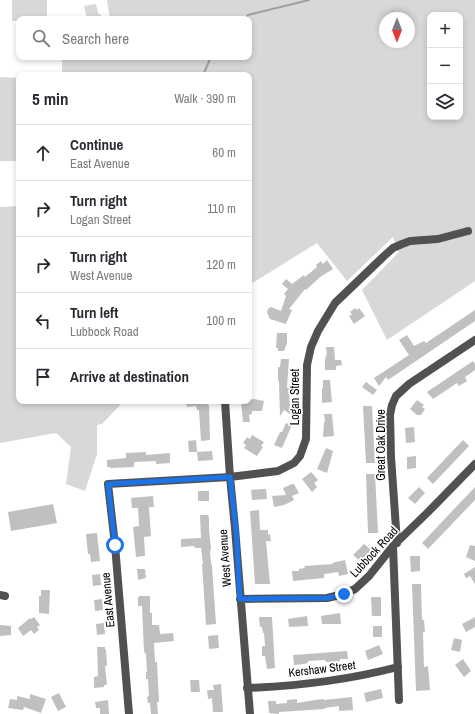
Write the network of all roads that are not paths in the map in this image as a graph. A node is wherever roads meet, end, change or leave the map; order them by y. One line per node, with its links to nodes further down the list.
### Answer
1 (468, 231): 5 (street, Logan Street)
2 (475, 340): 7 (street, Great Oak Drive)
3 (225, 404): 5 (street, West Avenue)
4 (475, 464): 7 (street, Lubbock Road)
5 (230, 477): 6 (street, Logan Street); 8 (street, West Avenue)
6 (108, 484): 12 (street, East Avenue)
7 (395, 545): 8 (street, Lubbock Road); 9 (street, Great Oak Drive)
8 (240, 599): 10 (street, West Avenue)
9 (398, 667): 10 (street, Kershaw Street); 11 (street, Great Oak Drive)
10 (248, 688): 13 (street, West Avenue)
11 (399, 700)
12 (129, 714)
13 (250, 714)

